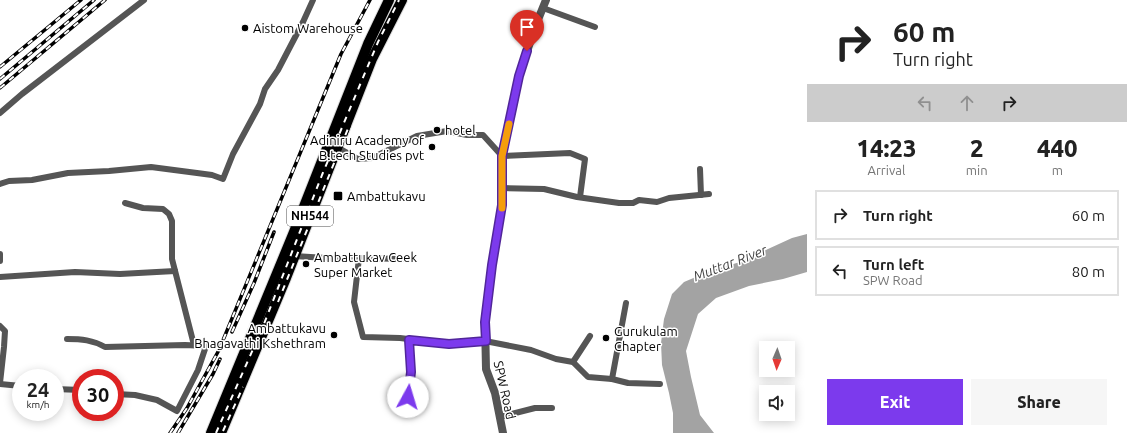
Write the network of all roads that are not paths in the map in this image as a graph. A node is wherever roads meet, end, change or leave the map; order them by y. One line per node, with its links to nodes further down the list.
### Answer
1 (144, 0): 8 (street)
2 (313, 0): 12 (street)
3 (389, 0): 41 (highway, NH544)
4 (402, 0): 9 (highway, NH544)
5 (546, 0): 6 (street, SPW Road)
6 (543, 8): 7 (street); 10 (street, SPW Road)
7 (595, 27)
8 (0, 113)
9 (337, 147): 10 (street); 19 (highway, NH544)
10 (502, 156): 13 (street, SPW Road); 16 (street)
11 (700, 169): 15 (street)
12 (0, 184)
13 (502, 188): 16 (street); 30 (street, SPW Road)
14 (709, 194): 15 (street)
15 (701, 195): 16 (street)
16 (580, 197)
17 (125, 203): 23 (street)
18 (0, 254): 22 (street)
19 (294, 256): 20 (street); 42 (highway, NH544)
20 (359, 258): 21 (street); 29 (street)
21 (403, 259)
22 (0, 261)
23 (175, 271): 24 (street); 31 (street)
24 (0, 277)
25 (626, 303): 33 (street)
26 (0, 326): 34 (street)
27 (590, 336): 32 (street)
28 (67, 339): 31 (street)
29 (409, 340): 30 (street); 39 (street)
30 (486, 341): 32 (street); 40 (street, SPW Road)
31 (194, 345): 37 (street)
32 (573, 362): 33 (street)
33 (612, 379): 35 (street)
34 (0, 384): 36 (street)
35 (660, 384)
36 (12, 385)
37 (124, 394)
38 (552, 408): 40 (street)
39 (407, 410)
40 (500, 417): 43 (street, SPW Road)
41 (211, 433)
42 (221, 433)
43 (503, 433)

